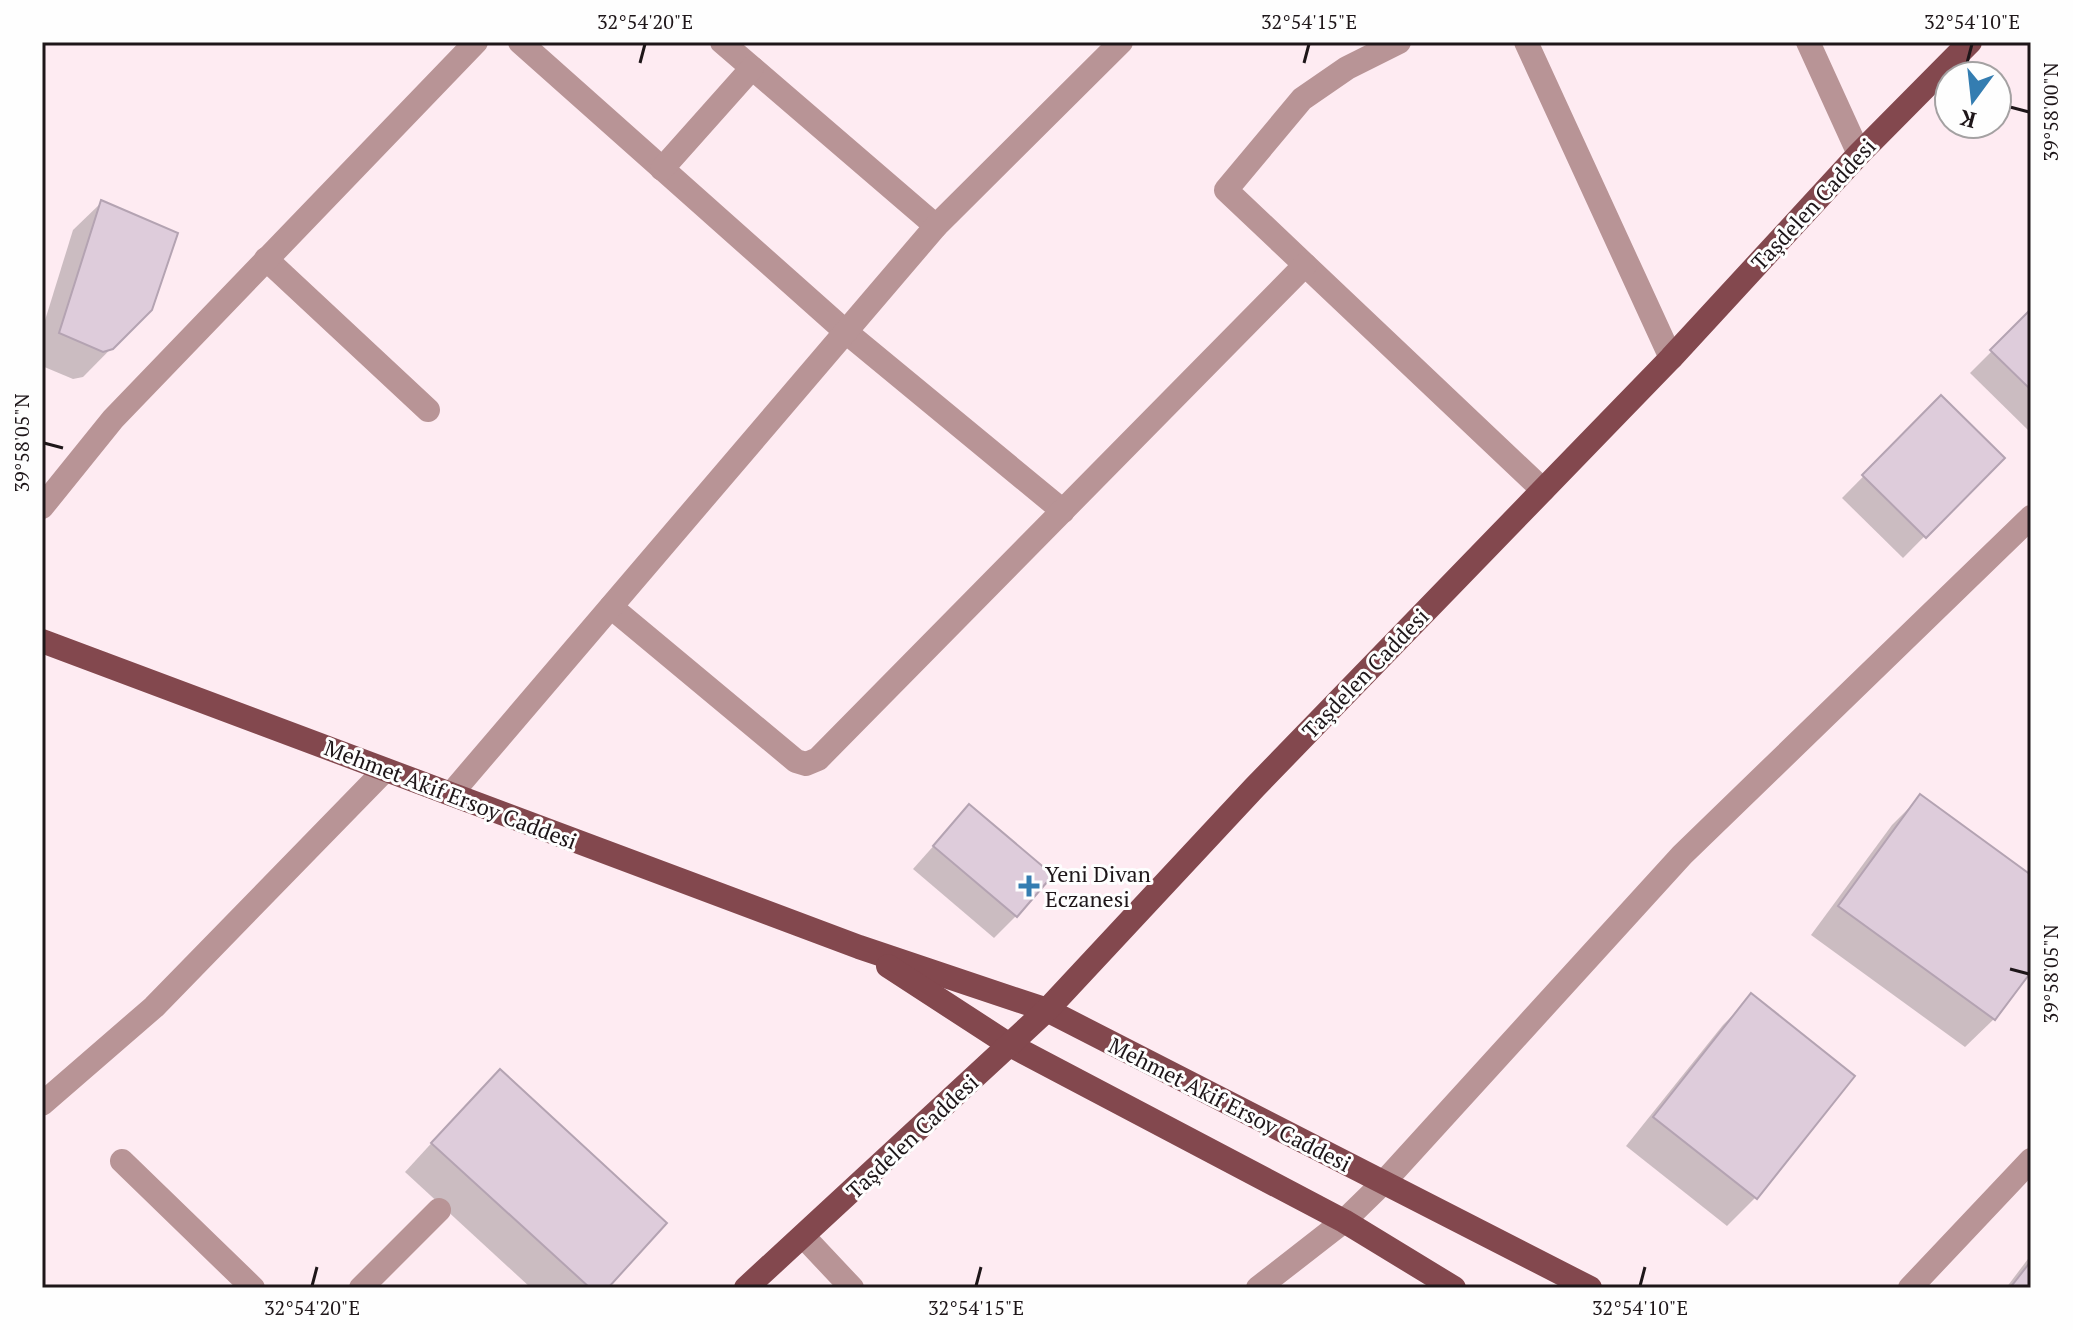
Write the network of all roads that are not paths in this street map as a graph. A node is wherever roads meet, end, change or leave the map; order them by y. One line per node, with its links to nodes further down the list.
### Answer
1 (476, 42): 13 (street)
2 (520, 42): 11 (street)
3 (722, 42): 9 (street)
4 (1121, 42): 12 (street)
5 (1399, 42): 14 (street)
6 (1526, 42): 16 (street)
7 (1808, 42): 10 (street)
8 (1970, 42): 10 (main road, Taşdelen Caddesi)
9 (752, 68): 11 (street); 12 (street)
10 (1859, 154): 16 (main road, Taşdelen Caddesi)
11 (662, 169): 15 (street)
12 (936, 226): 15 (street)
13 (266, 259): 17 (street); 19 (street)
14 (1305, 265): 18 (street); 20 (street)
15 (846, 332): 20 (street); 22 (street)
16 (1671, 358): 18 (main road, Taşdelen Caddesi)
17 (428, 410)
18 (1543, 490): 27 (main road, Taşdelen Caddesi)
19 (42, 507)
20 (1063, 511): 22 (street)
21 (2031, 517): 32 (street)
22 (611, 607): 25 (street)
23 (42, 641): 24 (main road, Mehmet Akif Ersoy Caddesi)
24 (385, 770): 25 (main road, Mehmet Akif Ersoy Caddesi); 29 (street)
25 (451, 794): 26 (main road, Mehmet Akif Ersoy Caddesi)
26 (859, 947): 27 (main road, Mehmet Akif Ersoy Caddesi); 28 (main road, Mehmet Akif Ersoy Caddesi)
27 (1047, 1010): 28 (main road, Taşdelen Caddesi); 32 (main road, Mehmet Akif Ersoy Caddesi)
28 (1008, 1044): 34 (main road, Mehmet Akif Ersoy Caddesi); 35 (main road, Taşdelen Caddesi)
29 (42, 1104)
30 (122, 1161): 36 (street)
31 (2029, 1165): 43 (street)
32 (1384, 1182): 34 (street); 42 (main road, Mehmet Akif Ersoy Caddesi)
33 (439, 1210): 37 (street)
34 (1344, 1221): 40 (street); 41 (main road, Mehmet Akif Ersoy Caddesi)
35 (804, 1237): 38 (main road, Taşdelen Caddesi); 39 (street)
36 (253, 1288)
37 (361, 1288)
38 (746, 1288)
39 (852, 1288)
40 (1258, 1288)
41 (1454, 1288)
42 (1590, 1288)
43 (1910, 1288)

